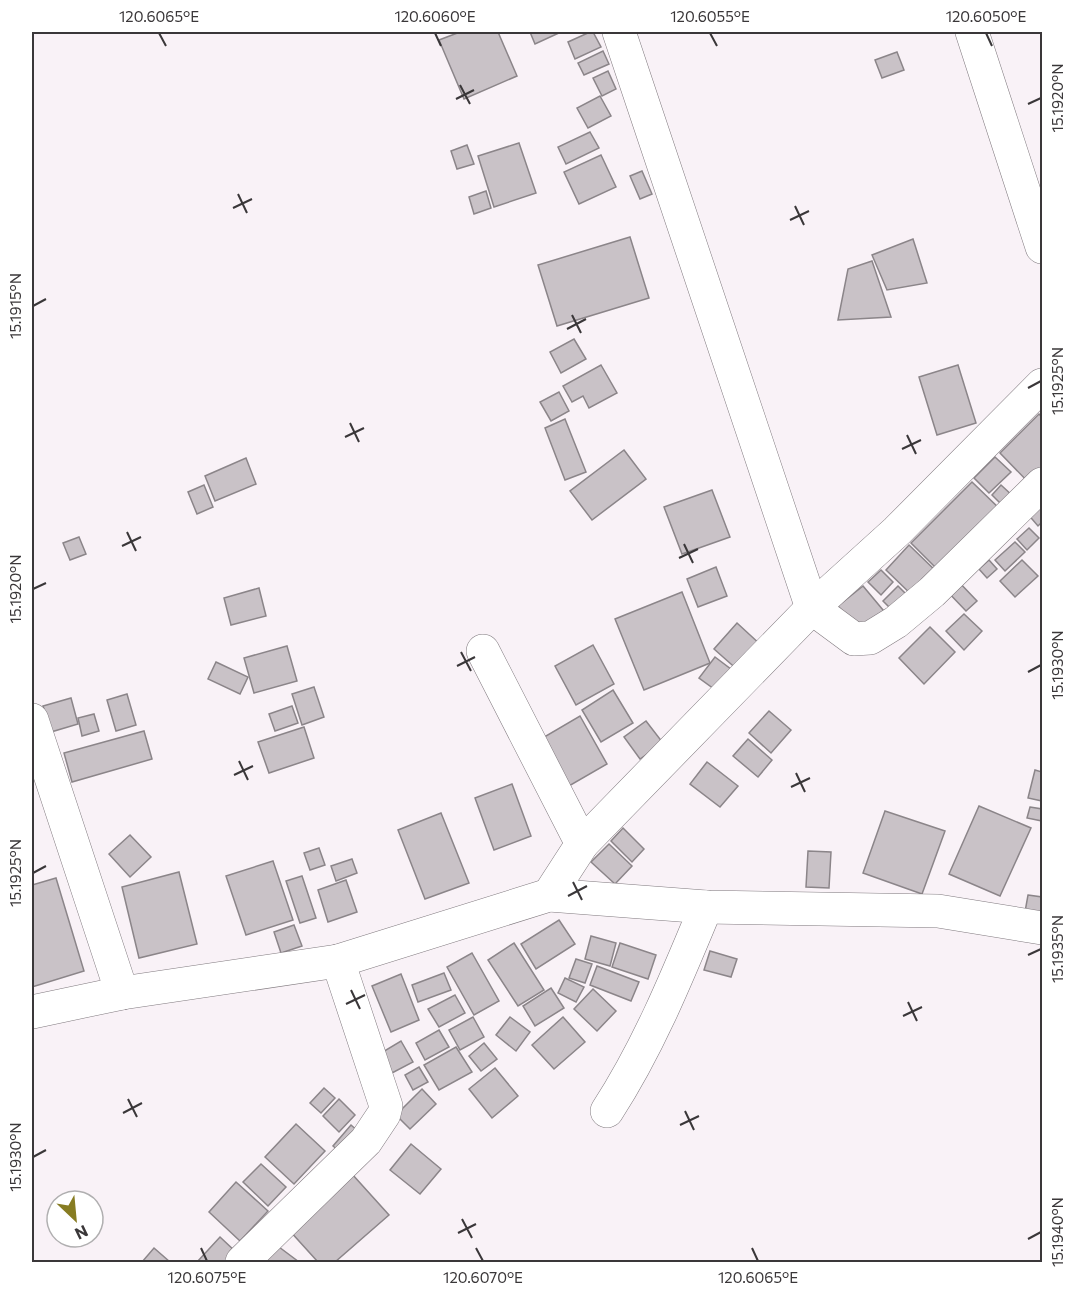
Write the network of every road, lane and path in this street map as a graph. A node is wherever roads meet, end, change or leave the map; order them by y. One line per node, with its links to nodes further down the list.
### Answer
1 (619, 32): 6 (street)
2 (972, 32): 3 (street)
3 (1042, 247)
4 (1042, 385): 6 (street)
5 (1042, 484): 6 (street)
6 (812, 608): 9 (street)
7 (483, 651): 9 (street)
8 (32, 720): 14 (street)
9 (582, 844): 10 (street)
10 (549, 895): 11 (street); 13 (street)
11 (706, 907): 12 (street); 16 (street)
12 (1042, 928)
13 (338, 962): 14 (street); 17 (street)
14 (122, 993): 15 (street)
15 (32, 1012)
16 (607, 1111)
17 (242, 1263)

